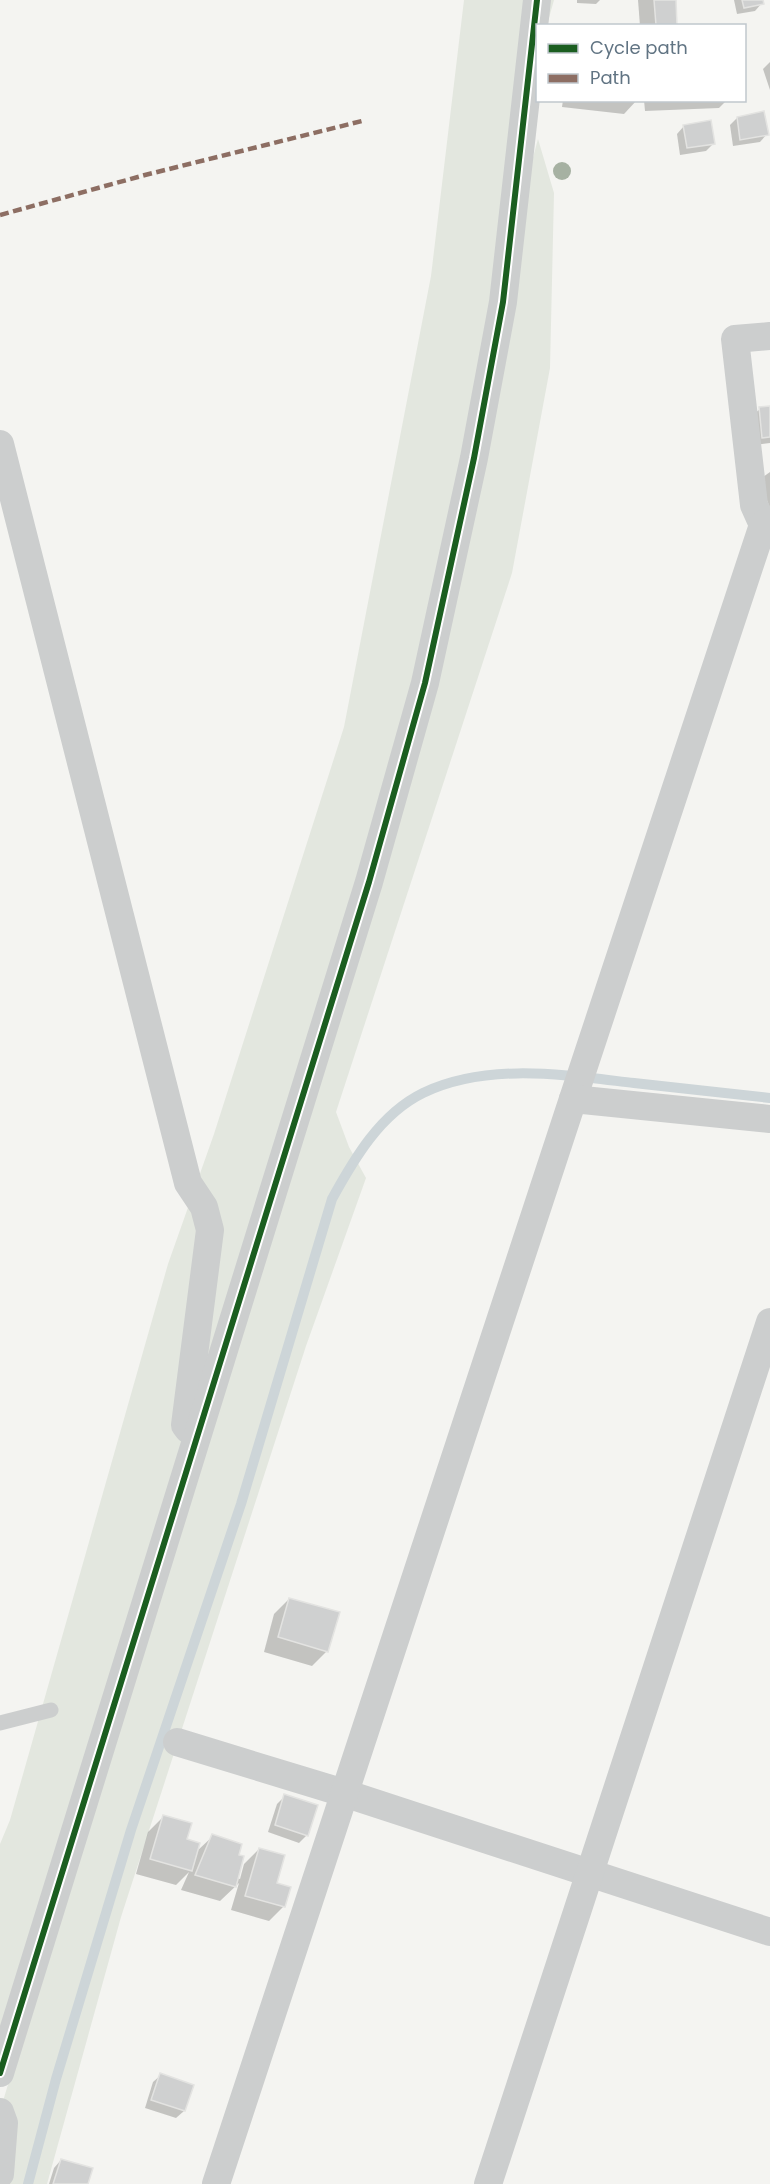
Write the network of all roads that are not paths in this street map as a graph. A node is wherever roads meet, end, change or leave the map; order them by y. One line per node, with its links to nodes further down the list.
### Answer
1 (537, 0): 8 (street)
2 (770, 336): 4 (street)
3 (0, 444): 8 (street)
4 (766, 522): 5 (street)
5 (573, 1099): 6 (street); 12 (street)
6 (770, 1119)
7 (770, 1322): 13 (street)
8 (196, 1437): 15 (street)
9 (51, 1710): 10 (lane)
10 (0, 1723)
11 (177, 1742): 12 (street)
12 (344, 1793): 13 (street); 18 (street)
13 (590, 1874): 14 (street); 19 (street)
14 (770, 1932)
15 (0, 2073)
16 (0, 2112): 17 (street)
17 (0, 2174)
18 (216, 2184)
19 (489, 2184)

